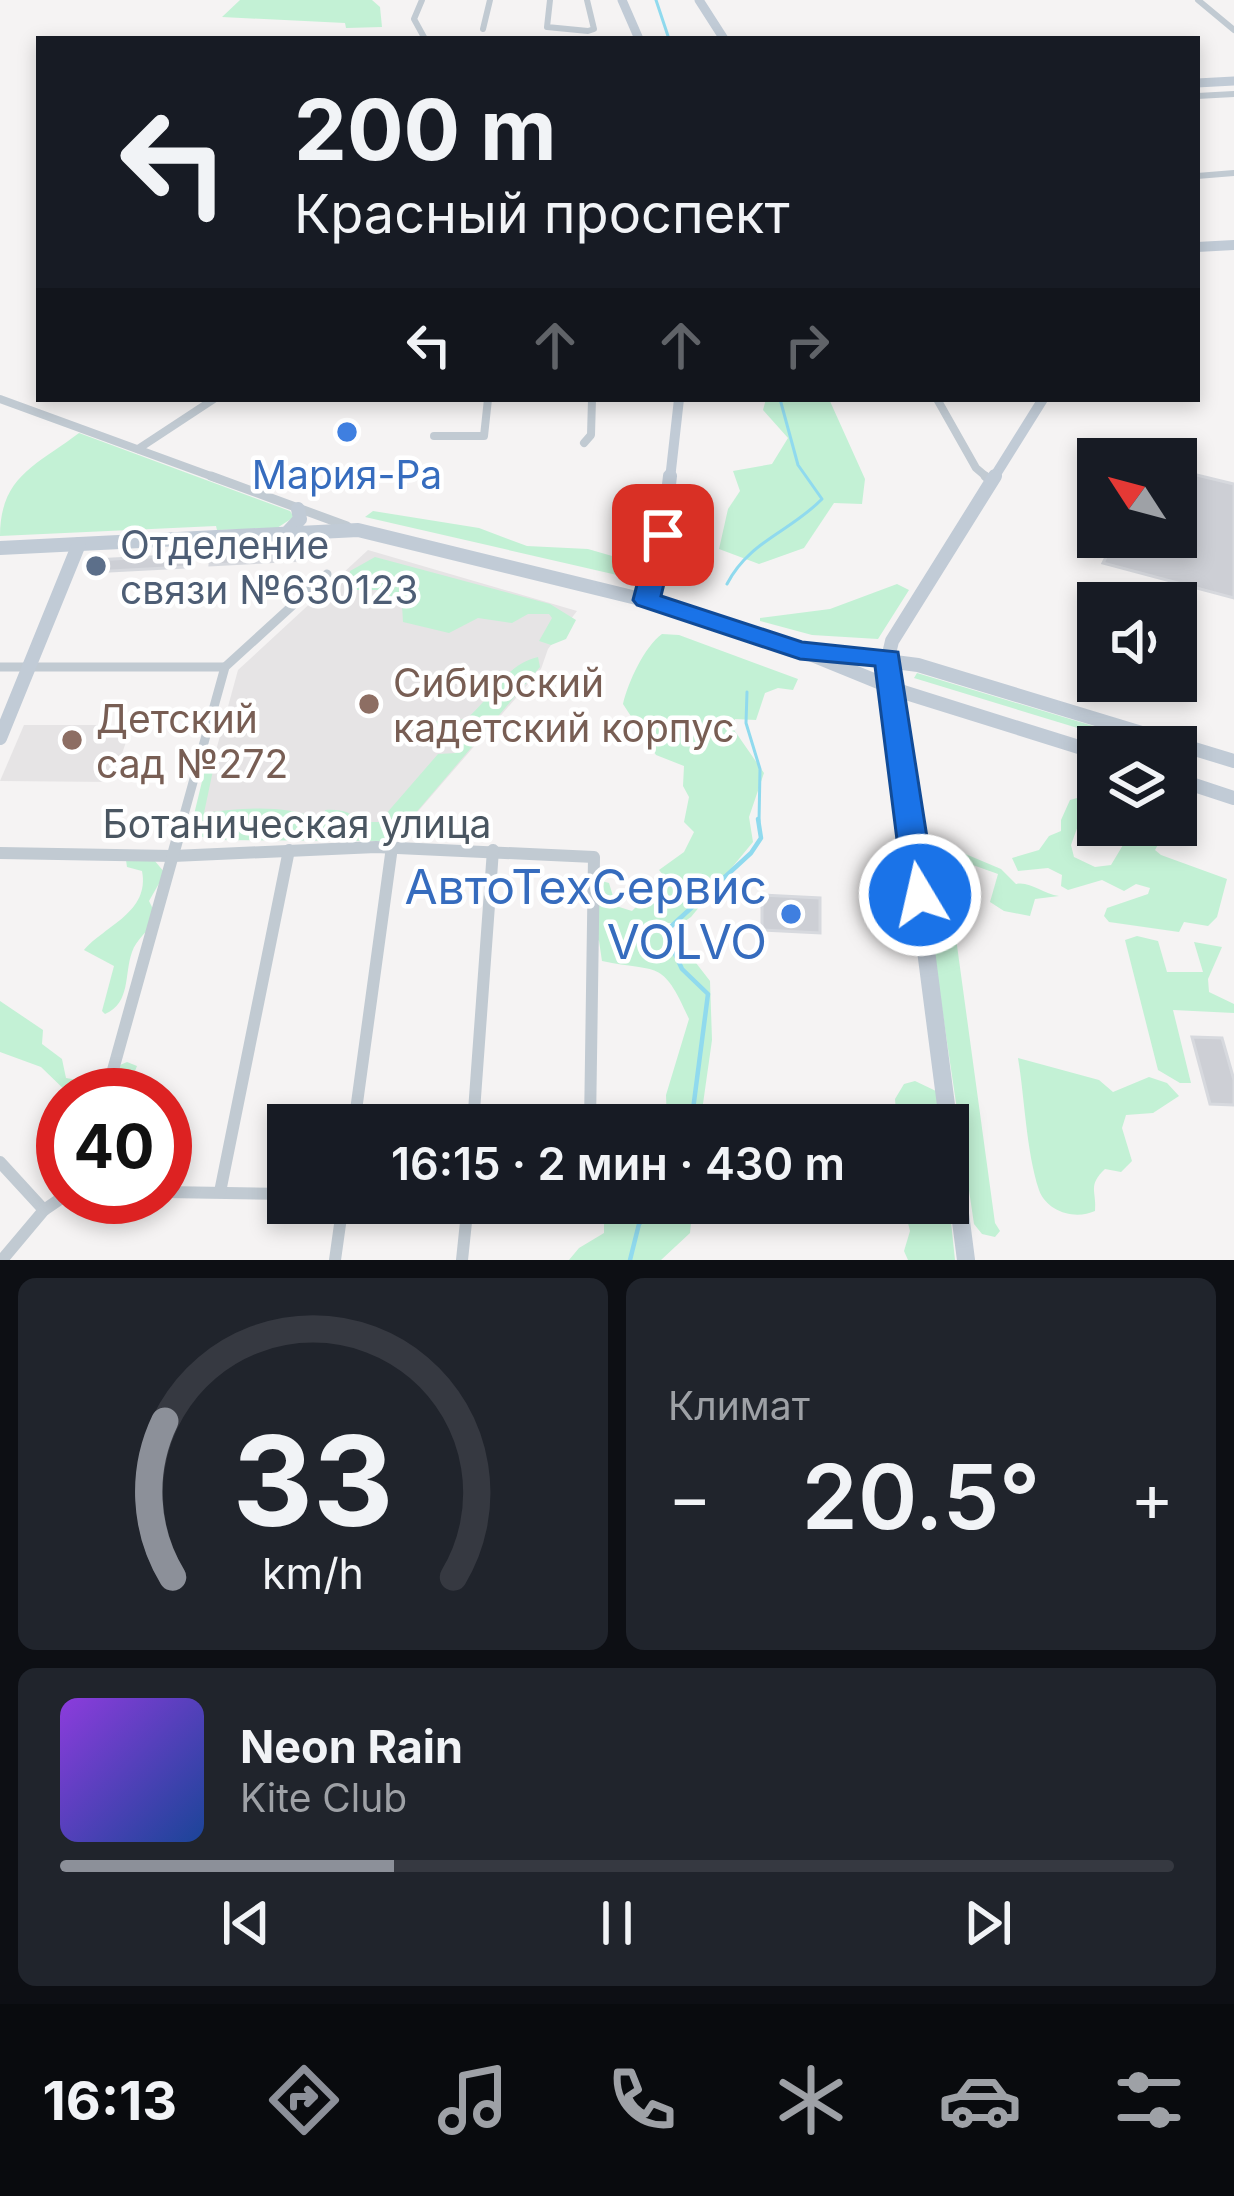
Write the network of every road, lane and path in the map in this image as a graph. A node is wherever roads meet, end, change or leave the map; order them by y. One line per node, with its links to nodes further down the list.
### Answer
1 (422, 0): 10 (street)
2 (490, 0): 8 (street)
3 (550, 0): 4 (street)
4 (587, 0)
5 (622, 0): 11 (main road)
6 (699, 0): 12 (main road)
7 (1198, 0): 9 (street)
8 (483, 29)
9 (1234, 30)
10 (423, 36)
11 (638, 36)
12 (722, 36)
13 (1234, 81): 14 (main road)
14 (1200, 83)
15 (1234, 94): 16 (street)
16 (1200, 96)
17 (1234, 173): 18 (street)
18 (1200, 176)
19 (1234, 245): 20 (main road)
20 (1200, 247)
21 (0, 399): 30 (street)
22 (209, 402): 30 (street)
23 (488, 402): 28 (street)
24 (592, 402): 29 (street)
25 (679, 402): 38 (main road)
26 (939, 402): 31 (street)
27 (1041, 402): 31 (main road)
28 (434, 436)
29 (584, 442)
30 (138, 449): 32 (street)
31 (992, 482): 40 (main road)
32 (298, 508): 33 (street); 34 (main road)
33 (358, 530): 34 (main road); 38 (main road)
34 (288, 532): 35 (main road)
35 (79, 544): 36 (main road); 42 (main road)
36 (0, 548)
37 (327, 574): 43 (street)
38 (646, 600): 39 (main road)
39 (800, 650): 40 (main road); 44 (main road)
40 (888, 658): 44 (main road); 47 (main road)
41 (0, 667): 42 (street)
42 (30, 667): 43 (street); 45 (main road)
43 (225, 667): 54 (street)
44 (891, 686): 46 (main road); 70 (main road)
45 (0, 738)
46 (1077, 746)
47 (1234, 761)
48 (1197, 786): 49 (main road)
49 (1234, 798)
50 (392, 848): 51 (street, Ботаническая улица); 52 (street, Ботаническая улица); 56 (street)
51 (289, 850): 54 (street, Ботаническая улица); 61 (street)
52 (493, 850): 57 (street); 58 (street, Ботаническая улица)
53 (0, 853): 54 (street, Ботаническая улица)
54 (172, 856): 55 (street)
55 (113, 1068)
56 (357, 1104)
57 (475, 1104)
58 (590, 1104)
59 (0, 1162): 63 (street)
60 (192, 1192): 61 (street)
61 (220, 1192): 62 (street)
62 (267, 1193)
63 (36, 1201)
64 (36, 1219): 67 (street)
65 (340, 1224): 68 (street)
66 (466, 1224): 69 (street)
67 (2, 1256)
68 (335, 1260)
69 (462, 1260)
70 (966, 1260)

